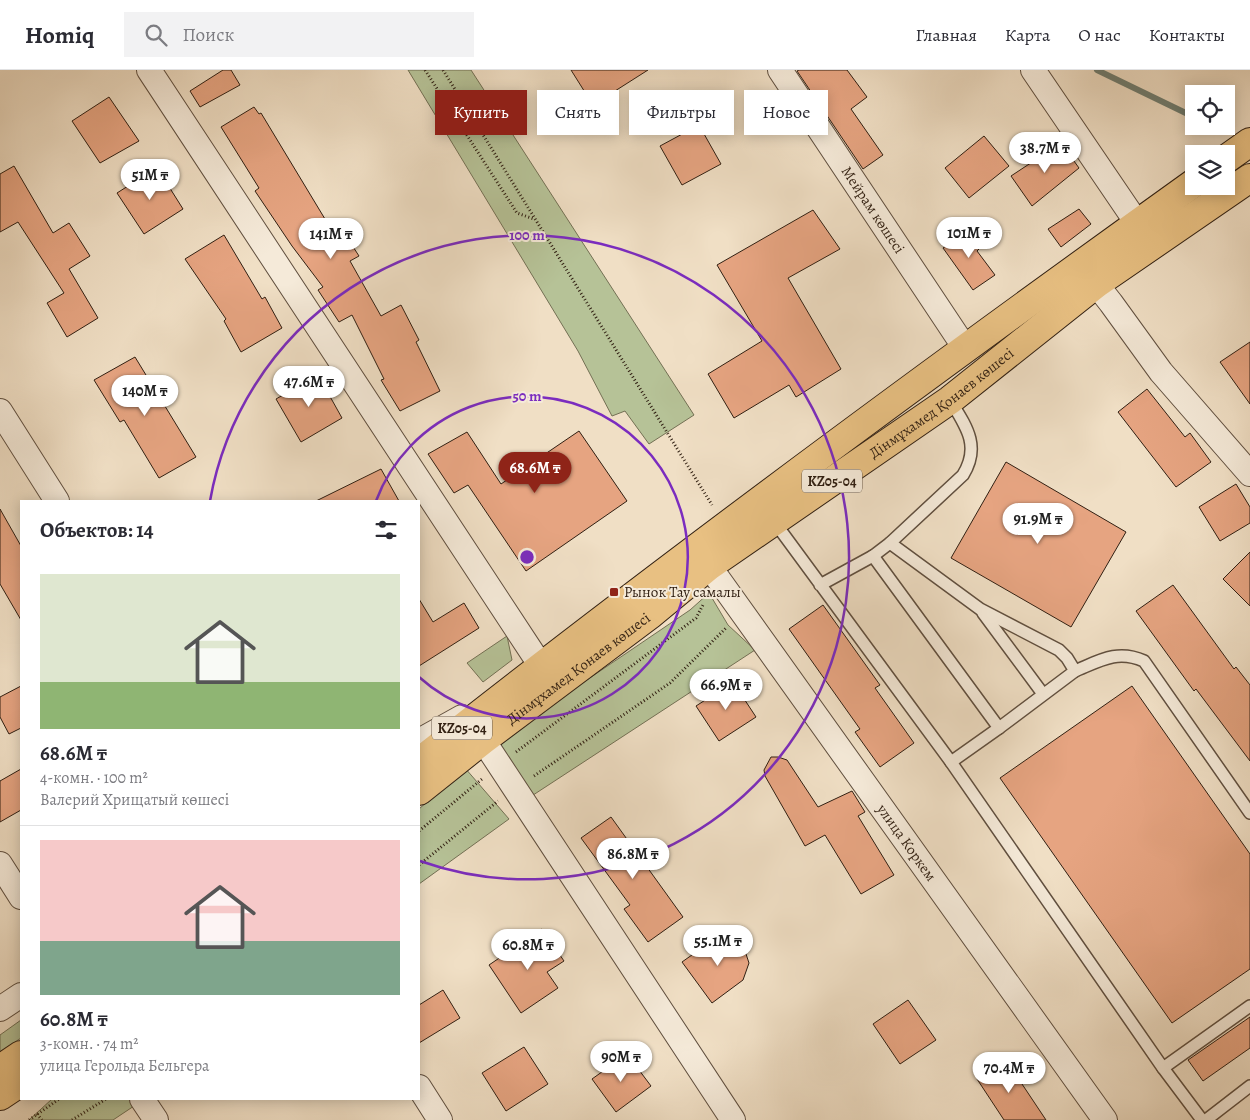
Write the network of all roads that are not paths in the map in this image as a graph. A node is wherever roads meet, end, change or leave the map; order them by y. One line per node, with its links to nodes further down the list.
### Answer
1 (149, 70): 19 (street)
2 (780, 70): 8 (street, Мейрам көшесі)
3 (1033, 70): 6 (street)
4 (1250, 178): 7 (main road, Дінмұхамед Қонаев көшесі / KZ05-04)
5 (1185, 189): 6 (main road, Дінмұхамед Қонаев көшесі / KZ05-04)
6 (1137, 223): 8 (main road, Дінмұхамед Қонаев көшесі / KZ05-04)
7 (1096, 284): 9 (main road, Дінмұхамед Қонаев көшесі / KZ05-04); 11 (street)
8 (965, 348): 13 (main road, Дінмұхамед Қонаев көшесі / KZ05-04)
9 (950, 400): 13 (main road, Дінмұхамед Қонаев көшесі / KZ05-04); 14 (lane)
10 (0, 411): 12 (street)
11 (1250, 474)
12 (56, 500)
13 (766, 512): 16 (main road, Дінмұхамед Қонаев көшесі / KZ05-04); 17 (lane); 19 (main road, Дінмұхамед Қонаев көшесі / KZ05-04)
14 (890, 543): 15 (lane); 18 (lane)
15 (873, 556): 17 (lane); 23 (lane)
16 (713, 571): 25 (main road, Дінмұхамед Қонаев көшесі / KZ05-04); 46 (street, улица Коркем)
17 (820, 585): 27 (lane)
18 (980, 609): 20 (lane); 22 (lane)
19 (534, 655): 21 (main road, Дінмұхамед Қонаев көшесі / KZ05-04)
20 (1074, 672): 22 (lane); 29 (lane)
21 (506, 693): 24 (street); 26 (main road, Дінмұхамед Қонаев көшесі / KZ05-04)
22 (1043, 694): 23 (lane)
23 (999, 728): 27 (lane)
24 (420, 740)
25 (483, 740): 28 (main road, Дінмұхамед Қонаев көшесі / KZ05-04); 45 (street)
26 (420, 761)
27 (951, 762): 36 (lane)
28 (420, 790)
29 (1250, 813)
30 (0, 864): 31 (street)
31 (20, 895)
32 (20, 996): 34 (street)
33 (1250, 1006): 36 (lane)
34 (1, 1008)
35 (20, 1056): 37 (main road)
36 (1163, 1068): 47 (lane)
37 (0, 1069)
38 (20, 1083): 41 (main road)
39 (1250, 1086): 48 (lane)
40 (420, 1089): 44 (street)
41 (0, 1096)
42 (143, 1100): 43 (street)
43 (156, 1120)
44 (440, 1120)
45 (733, 1120)
46 (1104, 1120)
47 (1202, 1120)
48 (1206, 1120)

